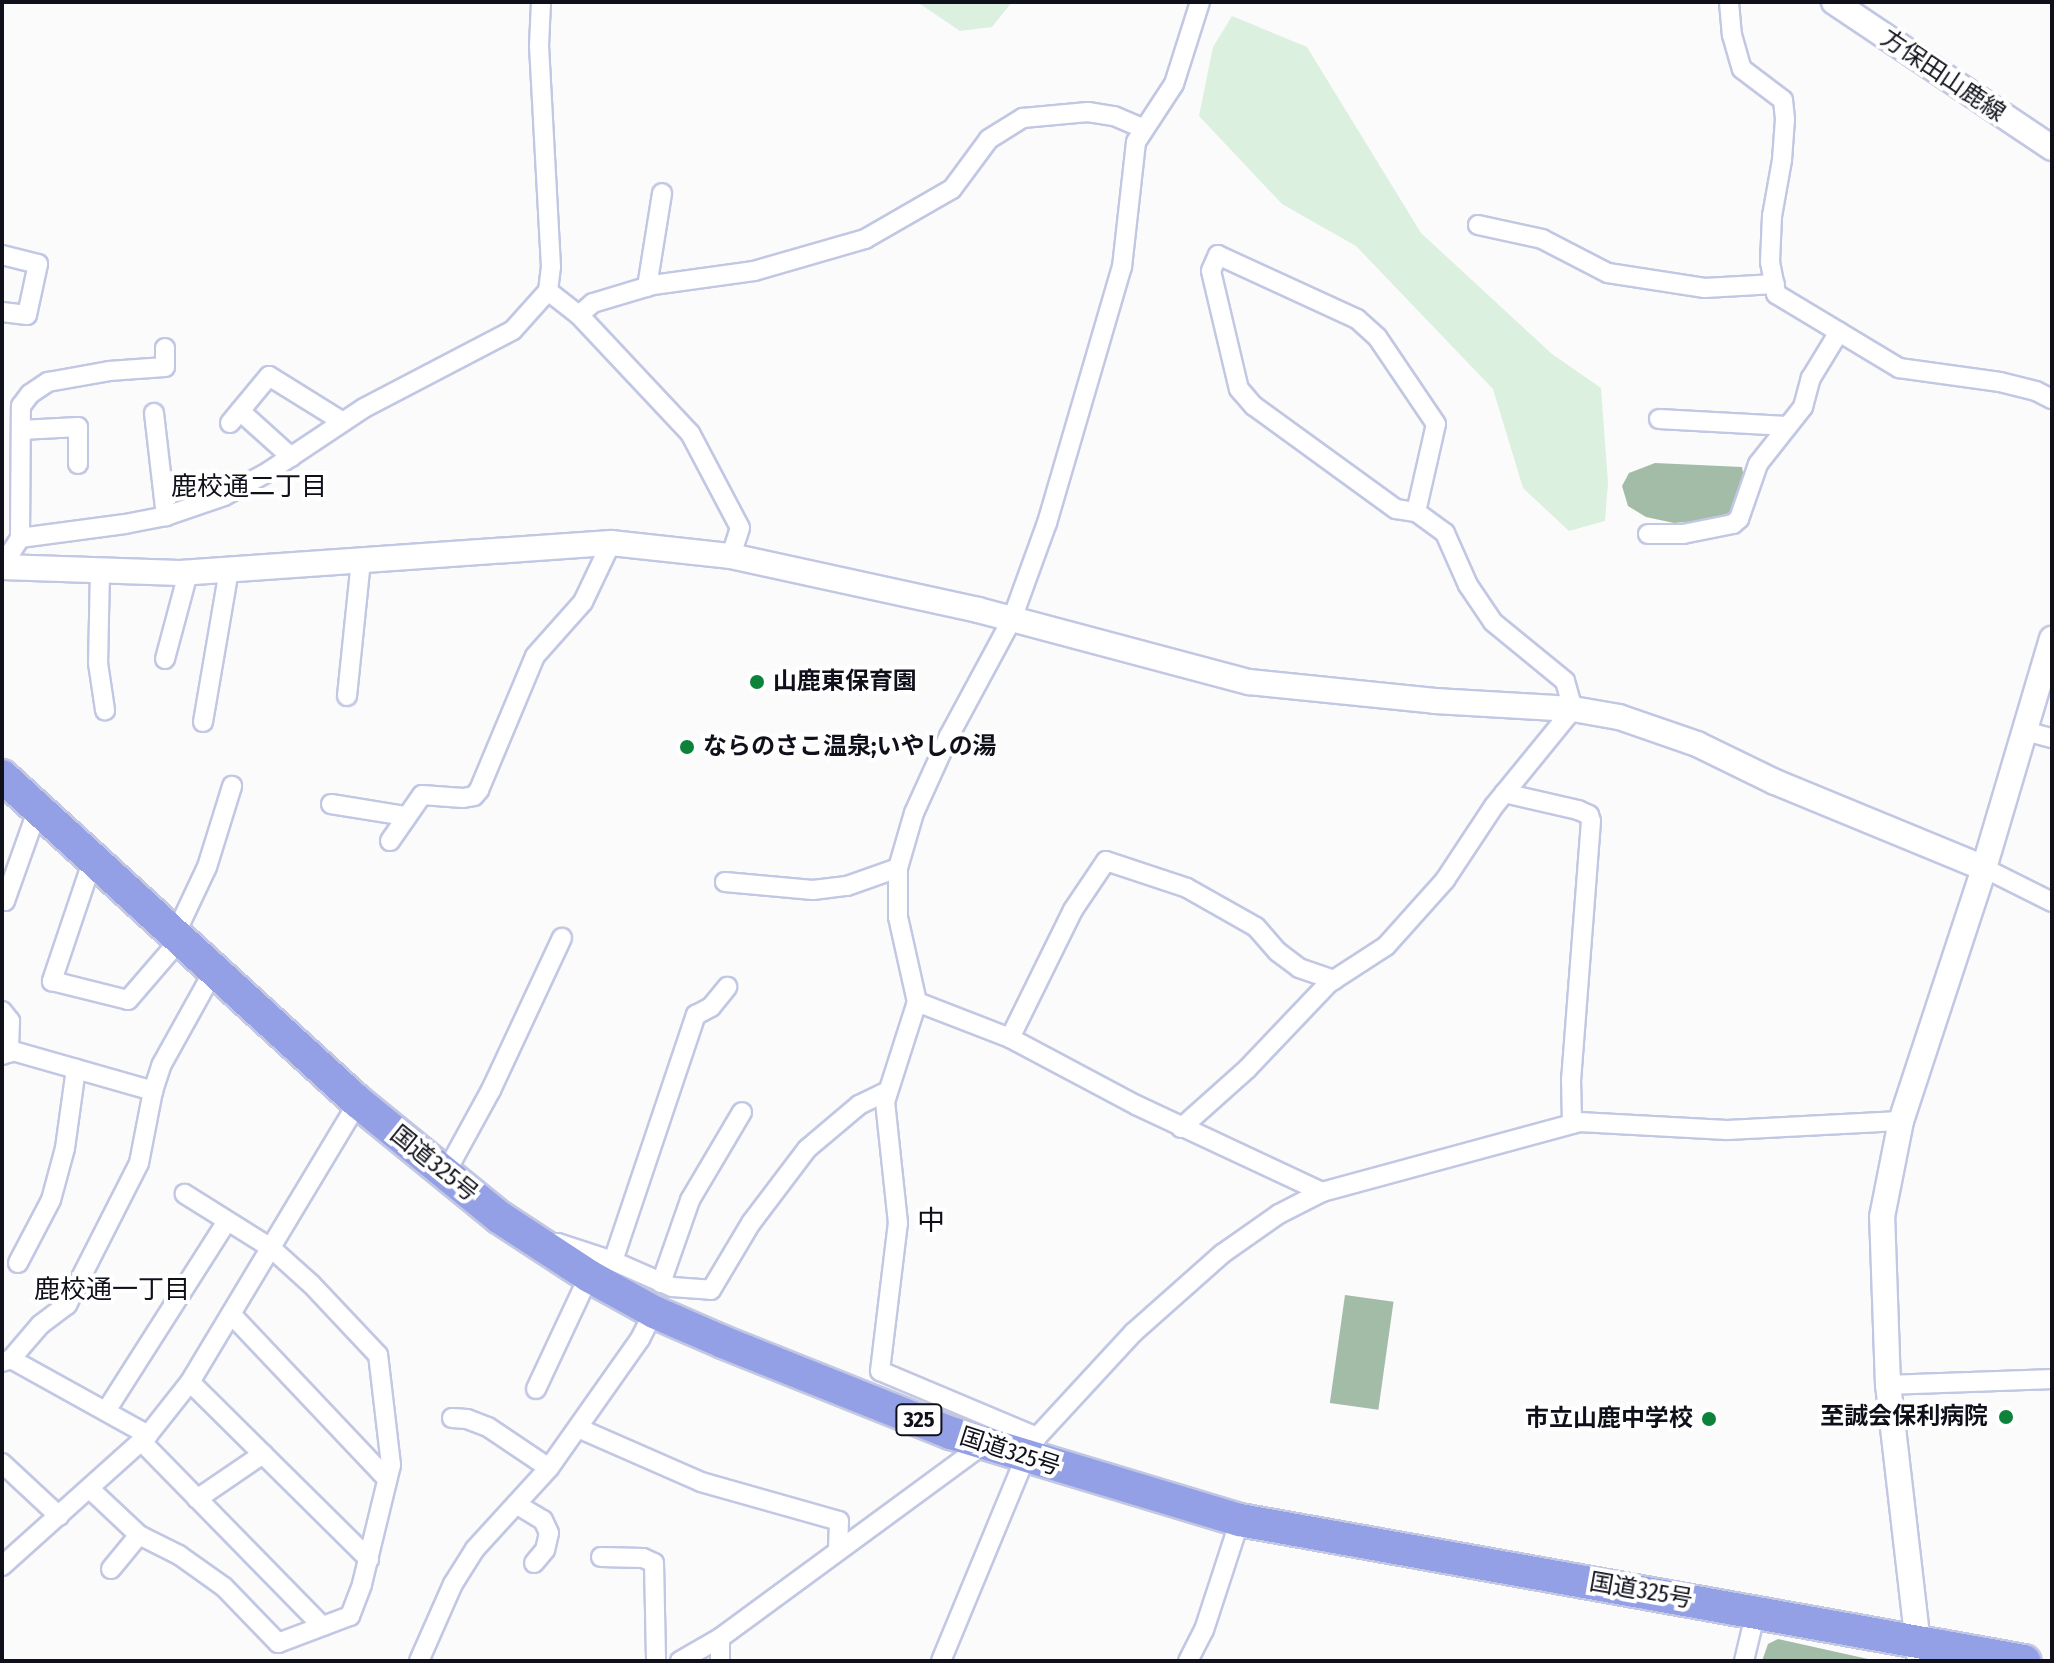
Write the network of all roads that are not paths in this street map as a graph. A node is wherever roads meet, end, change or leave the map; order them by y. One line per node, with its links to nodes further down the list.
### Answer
1 (541, 2): 12 (street)
2 (1200, 2): 5 (street)
3 (1729, 2): 10 (street)
4 (1834, 2): 6 (street, 方保田山鹿線)
5 (1142, 128): 11 (street); 36 (street)
6 (2052, 148)
7 (662, 193): 11 (street)
8 (1478, 225): 10 (street)
9 (2, 255): 13 (street)
10 (1775, 284): 15 (street)
11 (647, 287): 14 (street)
12 (548, 291): 14 (street); 20 (street)
13 (2, 312)
14 (579, 315): 30 (street)
15 (1839, 332): 17 (street); 21 (street)
16 (165, 348): 22 (street)
17 (2052, 399)
18 (154, 413): 26 (street)
19 (1659, 419): 21 (street)
20 (343, 422): 23 (street); 23 (street)
21 (1787, 426): 27 (street)
22 (21, 430): 24 (street); 28 (street)
23 (291, 457): 26 (street)
24 (78, 464)
25 (1416, 512): 25 (street); 40 (street)
26 (166, 516): 28 (street)
27 (1648, 534)
28 (20, 538): 32 (street)
29 (611, 543): 30 (street); 31 (street); 44 (street)
30 (731, 556): 36 (street)
31 (361, 560): 34 (street); 39 (street)
32 (2, 566): 33 (street)
33 (100, 570): 35 (street); 41 (street)
34 (229, 570): 35 (street); 42 (street)
35 (188, 573): 38 (street)
36 (1012, 619): 40 (street); 55 (street)
37 (2052, 641): 43 (street)
38 (165, 659)
39 (347, 696)
40 (1573, 709): 49 (street); 56 (street)
41 (105, 710)
42 (203, 722)
43 (2025, 731): 45 (street); 56 (street)
44 (501, 737): 46 (street); 52 (street)
45 (2052, 738)
46 (518, 747)
47 (2, 776): 51 (highway, 国道325号 / 325)
48 (232, 786): 61 (street)
49 (1504, 793): 63 (street); 75 (street)
50 (331, 804): 52 (street)
51 (37, 811): 54 (highway, 国道325号 / 325); 58 (street)
52 (406, 816): 53 (street)
53 (390, 841)
54 (92, 862): 61 (highway, 国道325号 / 325); 61 (street)
55 (898, 868): 57 (street); 65 (street)
56 (1984, 868): 59 (street); 74 (street)
57 (725, 882)
58 (2, 900)
59 (2052, 902)
60 (562, 938): 77 (street)
61 (176, 939): 62 (highway, 国道325号 / 325)
62 (213, 972): 70 (street); 72 (highway, 国道325号 / 325)
63 (1334, 980): 67 (street); 76 (street)
64 (727, 987): 83 (street)
65 (917, 1002): 67 (street); 71 (street)
66 (2, 1011): 68 (street)
67 (1010, 1038): 76 (street)
68 (5, 1054): 69 (street)
69 (76, 1069): 70 (street); 82 (street)
70 (153, 1091): 86 (street)
71 (888, 1091): 84 (street); 96 (street)
72 (358, 1102): 77 (highway, 国道325号 / 325); 81 (street)
73 (742, 1112): 84 (street)
74 (1901, 1121): 75 (street); 89 (street)
75 (1572, 1124): 78 (street)
76 (1181, 1128): 78 (street)
77 (445, 1174): 83 (highway, 国道325号 / 325)
78 (1322, 1192): 96 (street)
79 (185, 1194): 80 (street)
80 (227, 1221): 81 (street); 91 (street)
81 (271, 1248): 85 (street); 100 (street)
82 (18, 1263)
83 (601, 1268): 84 (highway, 国道325号 / 325); 90 (street)
84 (658, 1297): 93 (street); 95 (highway, 国道325号 / 325)
85 (231, 1314): 88 (street); 100 (street)
86 (6, 1360): 91 (street)
87 (2052, 1379): 89 (street)
88 (190, 1382): 94 (street); 97 (street)
89 (1888, 1385): 116 (street)
90 (536, 1389)
91 (106, 1411): 94 (street)
92 (452, 1418): 99 (street)
93 (578, 1428): 99 (street); 107 (street)
94 (145, 1438): 101 (street); 102 (street)
95 (984, 1444): 96 (highway, 国道325号 / 325); 107 (street)
96 (1031, 1448): 105 (highway, 国道325号 / 325); 121 (street)
97 (263, 1454): 102 (street); 109 (street)
98 (2, 1463): 104 (street)
99 (549, 1468): 103 (street)
100 (387, 1479): 109 (street)
101 (90, 1489): 104 (street); 106 (street)
102 (197, 1499): 114 (street)
103 (516, 1504): 110 (street); 117 (street)
104 (59, 1516): 111 (street)
105 (1240, 1520): 113 (highway, 国道325号 / 325); 122 (street)
106 (139, 1535): 112 (street); 114 (street)
107 (838, 1551): 115 (street)
108 (601, 1557): 118 (street)
109 (369, 1559): 114 (street)
110 (534, 1563)
111 (2, 1566)
112 (111, 1569)
113 (1756, 1611): 116 (highway, 国道325号 / 325); 123 (street)
114 (322, 1626)
115 (720, 1638): 119 (street); 120 (street)
116 (1919, 1652): 124 (highway, 国道325号 / 325)
117 (419, 1661)
118 (656, 1661)
119 (680, 1661)
120 (720, 1661)
121 (941, 1661)
122 (1188, 1661)
123 (1744, 1661)
124 (2024, 1661)

